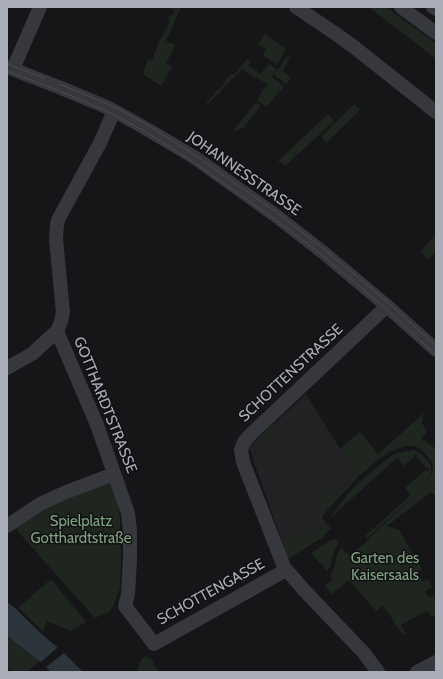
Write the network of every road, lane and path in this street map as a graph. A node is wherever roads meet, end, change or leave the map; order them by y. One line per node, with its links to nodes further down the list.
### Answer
1 (40, 7): 7 (street)
2 (296, 7): 9 (street)
3 (401, 7): 6 (street)
4 (433, 7): 5 (street)
5 (436, 9)
6 (436, 33)
7 (10, 68): 8 (street, JOHANNESSTRASSE)
8 (114, 111): 10 (street, JOHANNESSTRASSE); 11 (street, GOTTHARDTSTRASSE)
9 (436, 112)
10 (387, 306): 12 (street, JOHANNESSTRASSE); 16 (street, SCHOTTENSTRASSE)
11 (57, 331): 13 (street); 14 (street, GOTTHARDTSTRASSE)
12 (436, 350)
13 (7, 368)
14 (114, 474): 15 (street); 17 (street, GOTTHARDTSTRASSE)
15 (7, 526)
16 (286, 570): 17 (street, SCHOTTENGASSE); 19 (street, SCHOTTENSTRASSE)
17 (154, 644)
18 (436, 662): 20 (street)
19 (378, 672)
20 (417, 672)

